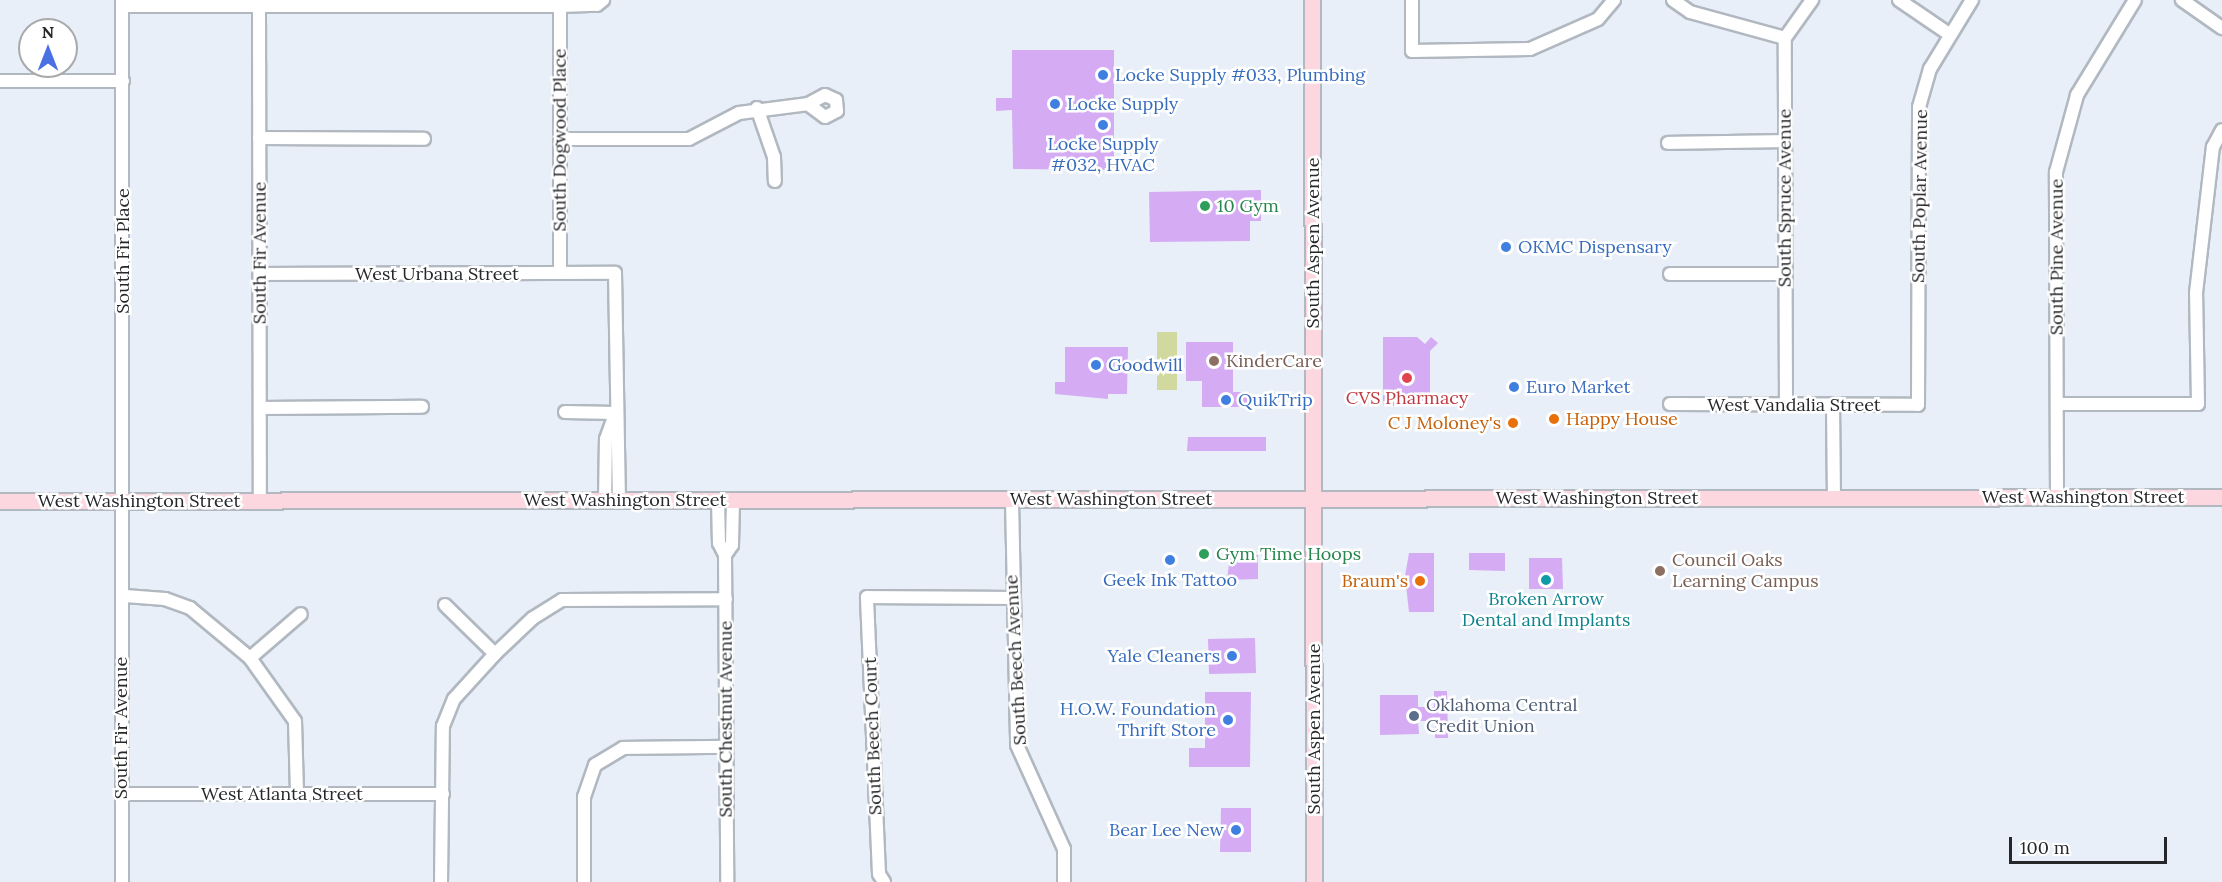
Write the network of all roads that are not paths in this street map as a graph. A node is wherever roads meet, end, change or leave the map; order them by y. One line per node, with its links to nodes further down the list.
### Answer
1 (603, 0): 13 (street)
2 (1312, 0): 45 (main road, South Aspen Avenue)
3 (1412, 0): 4 (street)
4 (1614, 0)
5 (1673, 0): 17 (street)
6 (1812, 0): 17 (street)
7 (1899, 0): 16 (street)
8 (1972, 0): 16 (street, South Poplar Avenue)
9 (2135, 0): 36 (street, South Pine Avenue)
10 (2182, 0): 15 (street)
11 (123, 3): 14 (street); 19 (street, South Fir Place)
12 (424, 3): 13 (street); 14 (street)
13 (560, 3): 25 (street, South Dogwood Place)
14 (259, 6): 23 (street, South Fir Avenue)
15 (2222, 28)
16 (1948, 34): 37 (street, South Poplar Avenue)
17 (1785, 38): 26 (street, South Spruce Avenue)
18 (0, 81): 19 (street)
19 (123, 81): 50 (street, South Fir Place)
20 (808, 104): 21 (street)
21 (757, 108): 25 (street); 28 (street)
22 (2222, 130): 36 (street)
23 (259, 138): 24 (street); 30 (street, South Fir Avenue)
24 (424, 139)
25 (561, 139): 29 (street, South Dogwood Place)
26 (1783, 141): 27 (street); 32 (street, South Spruce Avenue)
27 (1668, 143)
28 (775, 181)
29 (560, 273): 30 (street, West Urbana Street); 41 (street, West Urbana Street)
30 (260, 274): 39 (street, South Fir Avenue)
31 (1670, 274): 32 (street)
32 (1785, 274): 34 (street, South Spruce Avenue)
33 (1670, 404): 34 (street, West Vandalia Street)
34 (1786, 404): 35 (street, West Vandalia Street)
35 (1833, 404): 37 (street, West Vandalia Street); 43 (street)
36 (2057, 404): 44 (street, South Pine Avenue)
37 (1918, 405)
38 (422, 407): 39 (street)
39 (260, 408): 51 (street, South Fir Avenue)
40 (565, 412): 41 (street)
41 (616, 413): 46 (street)
42 (2222, 496): 44 (main road, West Washington Street)
43 (1834, 497): 44 (main road, West Washington Street); 45 (main road, West Washington Street)
44 (2057, 497)
45 (1314, 498): 48 (main road, West Washington Street); 69 (main road, South Aspen Avenue)
46 (612, 500): 47 (main road, West Washington Street); 51 (main road, West Washington Street)
47 (725, 500): 48 (main road, West Washington Street); 54 (street, South Chestnut Avenue)
48 (1012, 500): 53 (street, South Beech Avenue)
49 (0, 501): 50 (main road, West Washington Street)
50 (124, 501): 51 (main road, West Washington Street); 52 (street, South Fir Avenue)
51 (260, 501)
52 (125, 596): 58 (street); 61 (street, South Fir Avenue)
53 (1012, 598): 63 (street, South Beech Court); 68 (street, South Beech Avenue)
54 (726, 599): 57 (street); 59 (street, South Chestnut Avenue)
55 (445, 605): 57 (street)
56 (301, 614): 58 (street)
57 (495, 654): 62 (street)
58 (250, 658): 60 (street)
59 (724, 747): 66 (street); 67 (street, South Chestnut Avenue)
60 (297, 793): 61 (street, West Atlanta Street); 62 (street, West Atlanta Street)
61 (122, 794): 64 (street, South Fir Avenue)
62 (443, 794): 65 (street)
63 (881, 878)
64 (122, 882)
65 (441, 882)
66 (584, 882)
67 (727, 882)
68 (1064, 882)
69 (1314, 882)

